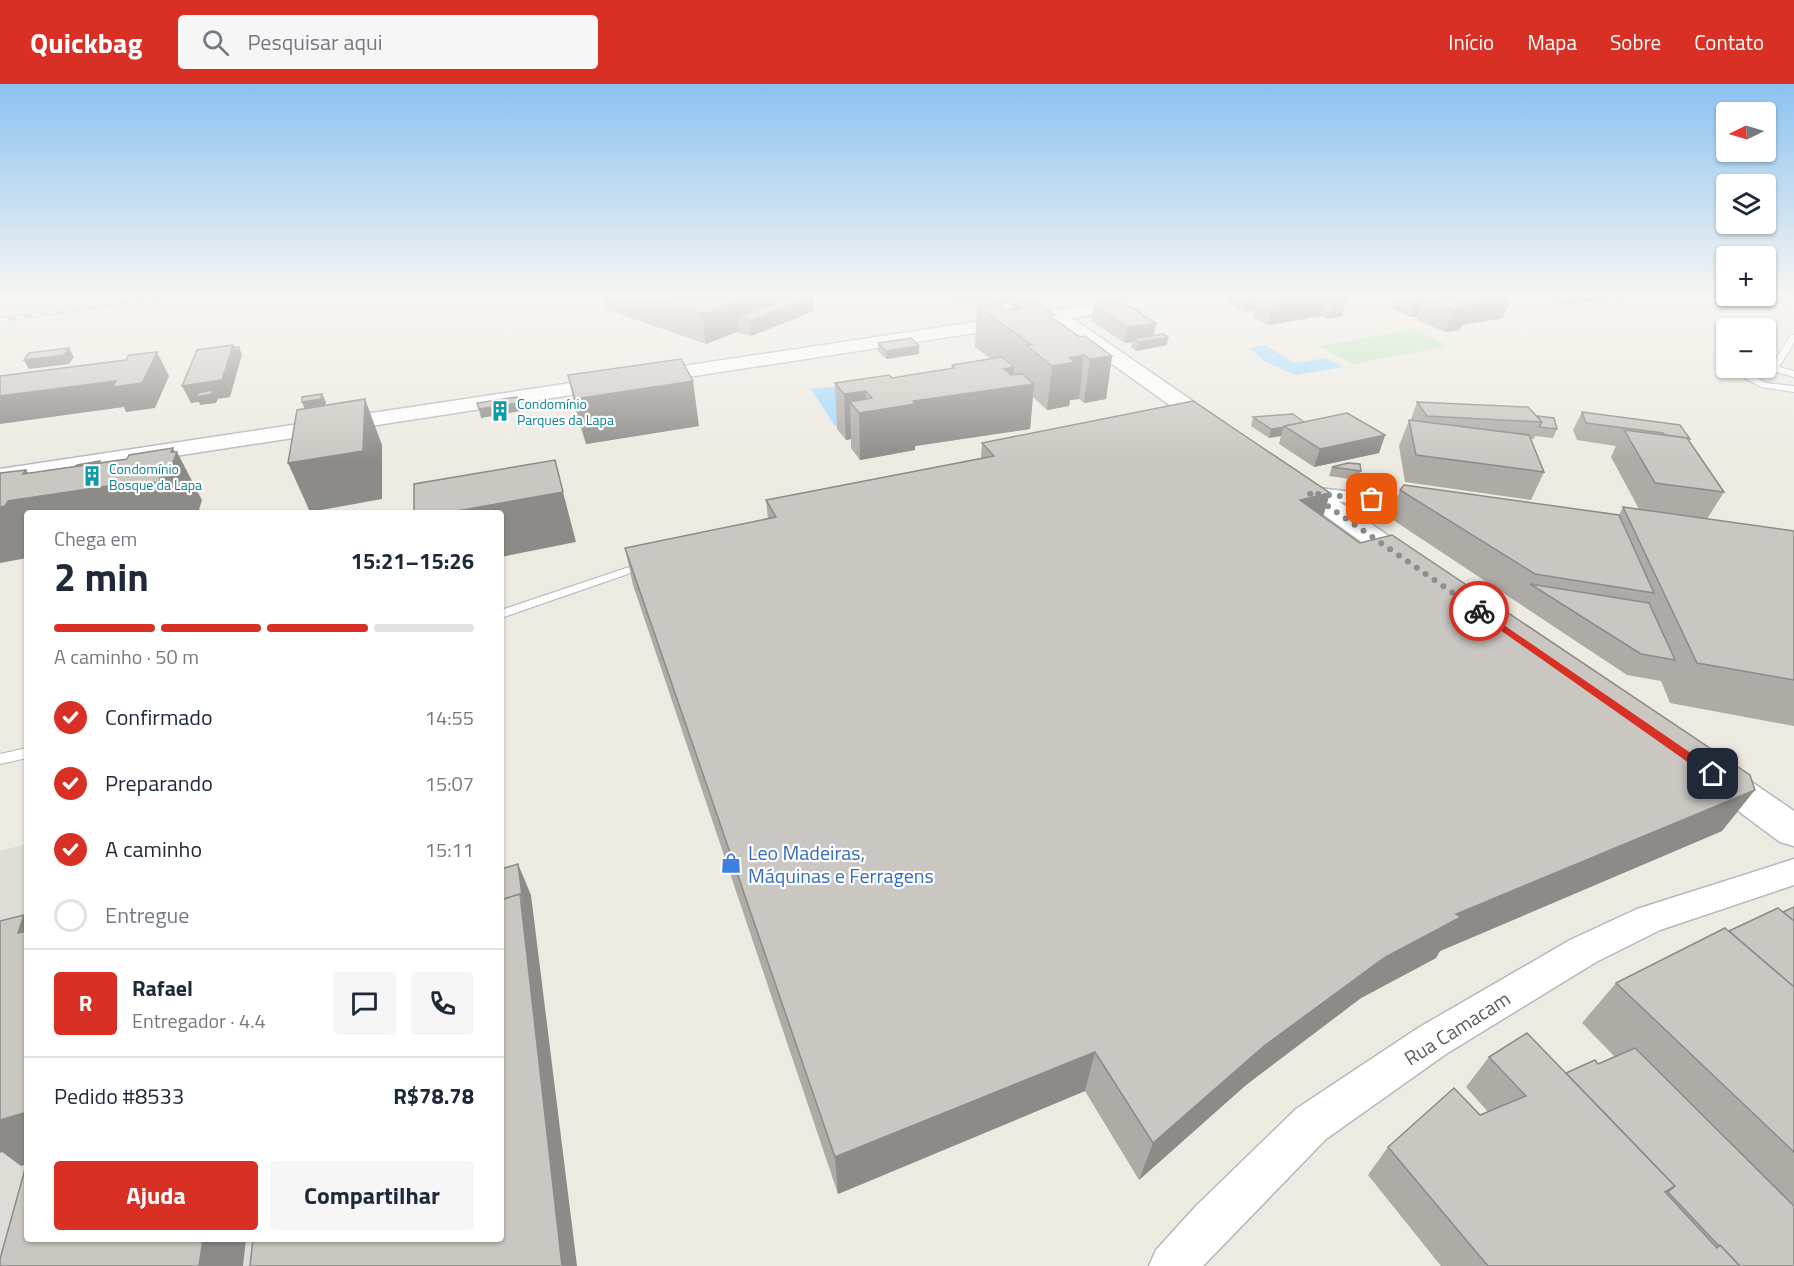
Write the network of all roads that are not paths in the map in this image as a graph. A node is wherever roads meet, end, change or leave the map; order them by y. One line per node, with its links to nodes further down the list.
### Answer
1 (817, 351): 9 (street)
2 (1101, 351): 7 (street)
3 (1776, 370): 4 (lane)
4 (1794, 374)
5 (1750, 378): 6 (lane)
6 (1794, 389)
7 (1242, 446)
8 (1271, 466): 10 (street)
9 (0, 476)
10 (1309, 493): 11 (street); 13 (street)
11 (1454, 510)
12 (657, 561): 14 (lane)
13 (1437, 582)
14 (504, 613)
15 (24, 754): 16 (lane)
16 (0, 759)
17 (1692, 760): 18 (street)
18 (1794, 831)
19 (1794, 873): 20 (street, Rua Camacam)
20 (1172, 1266)

